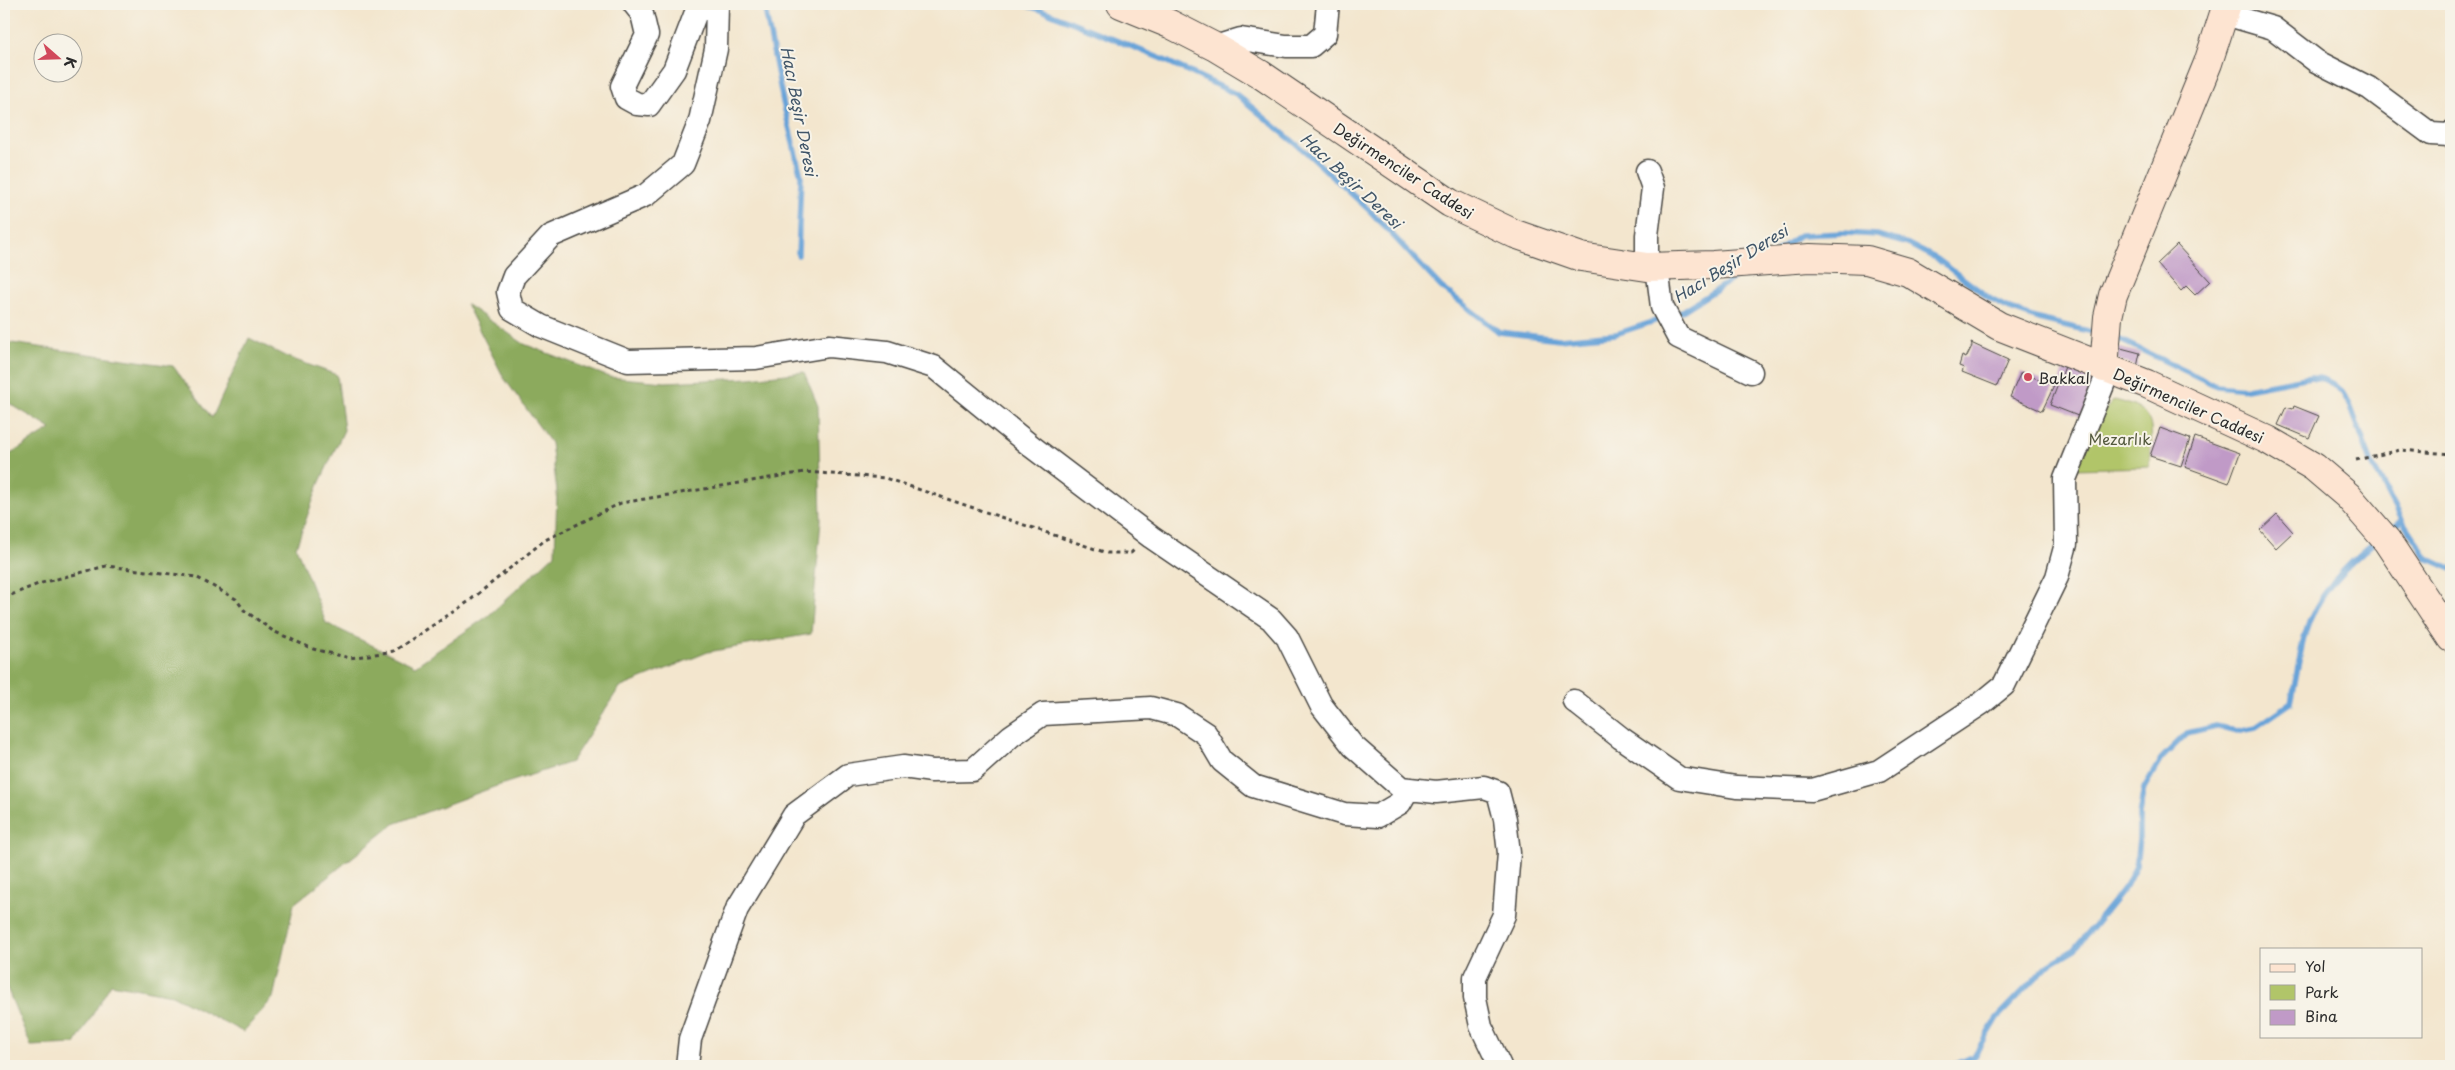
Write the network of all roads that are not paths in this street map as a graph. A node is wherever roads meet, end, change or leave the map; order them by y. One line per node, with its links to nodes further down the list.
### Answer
1 (634, 4): 2 (street)
2 (703, 4)
3 (717, 4): 15 (street)
4 (1121, 4): 7 (main road, Değirmenciler Caddesi)
5 (1328, 4): 7 (street)
6 (2226, 9): 8 (street); 11 (main road)
7 (1215, 47): 10 (main road, Değirmenciler Caddesi)
8 (2451, 133)
9 (1647, 171): 10 (street)
10 (1652, 267): 11 (main road, Değirmenciler Caddesi); 12 (street)
11 (2106, 363): 13 (main road, Değirmenciler Caddesi); 14 (street)
12 (1751, 372)
13 (2451, 638)
14 (1574, 701)
15 (1408, 789): 16 (street); 17 (street)
16 (687, 1066)
17 (1500, 1066)

